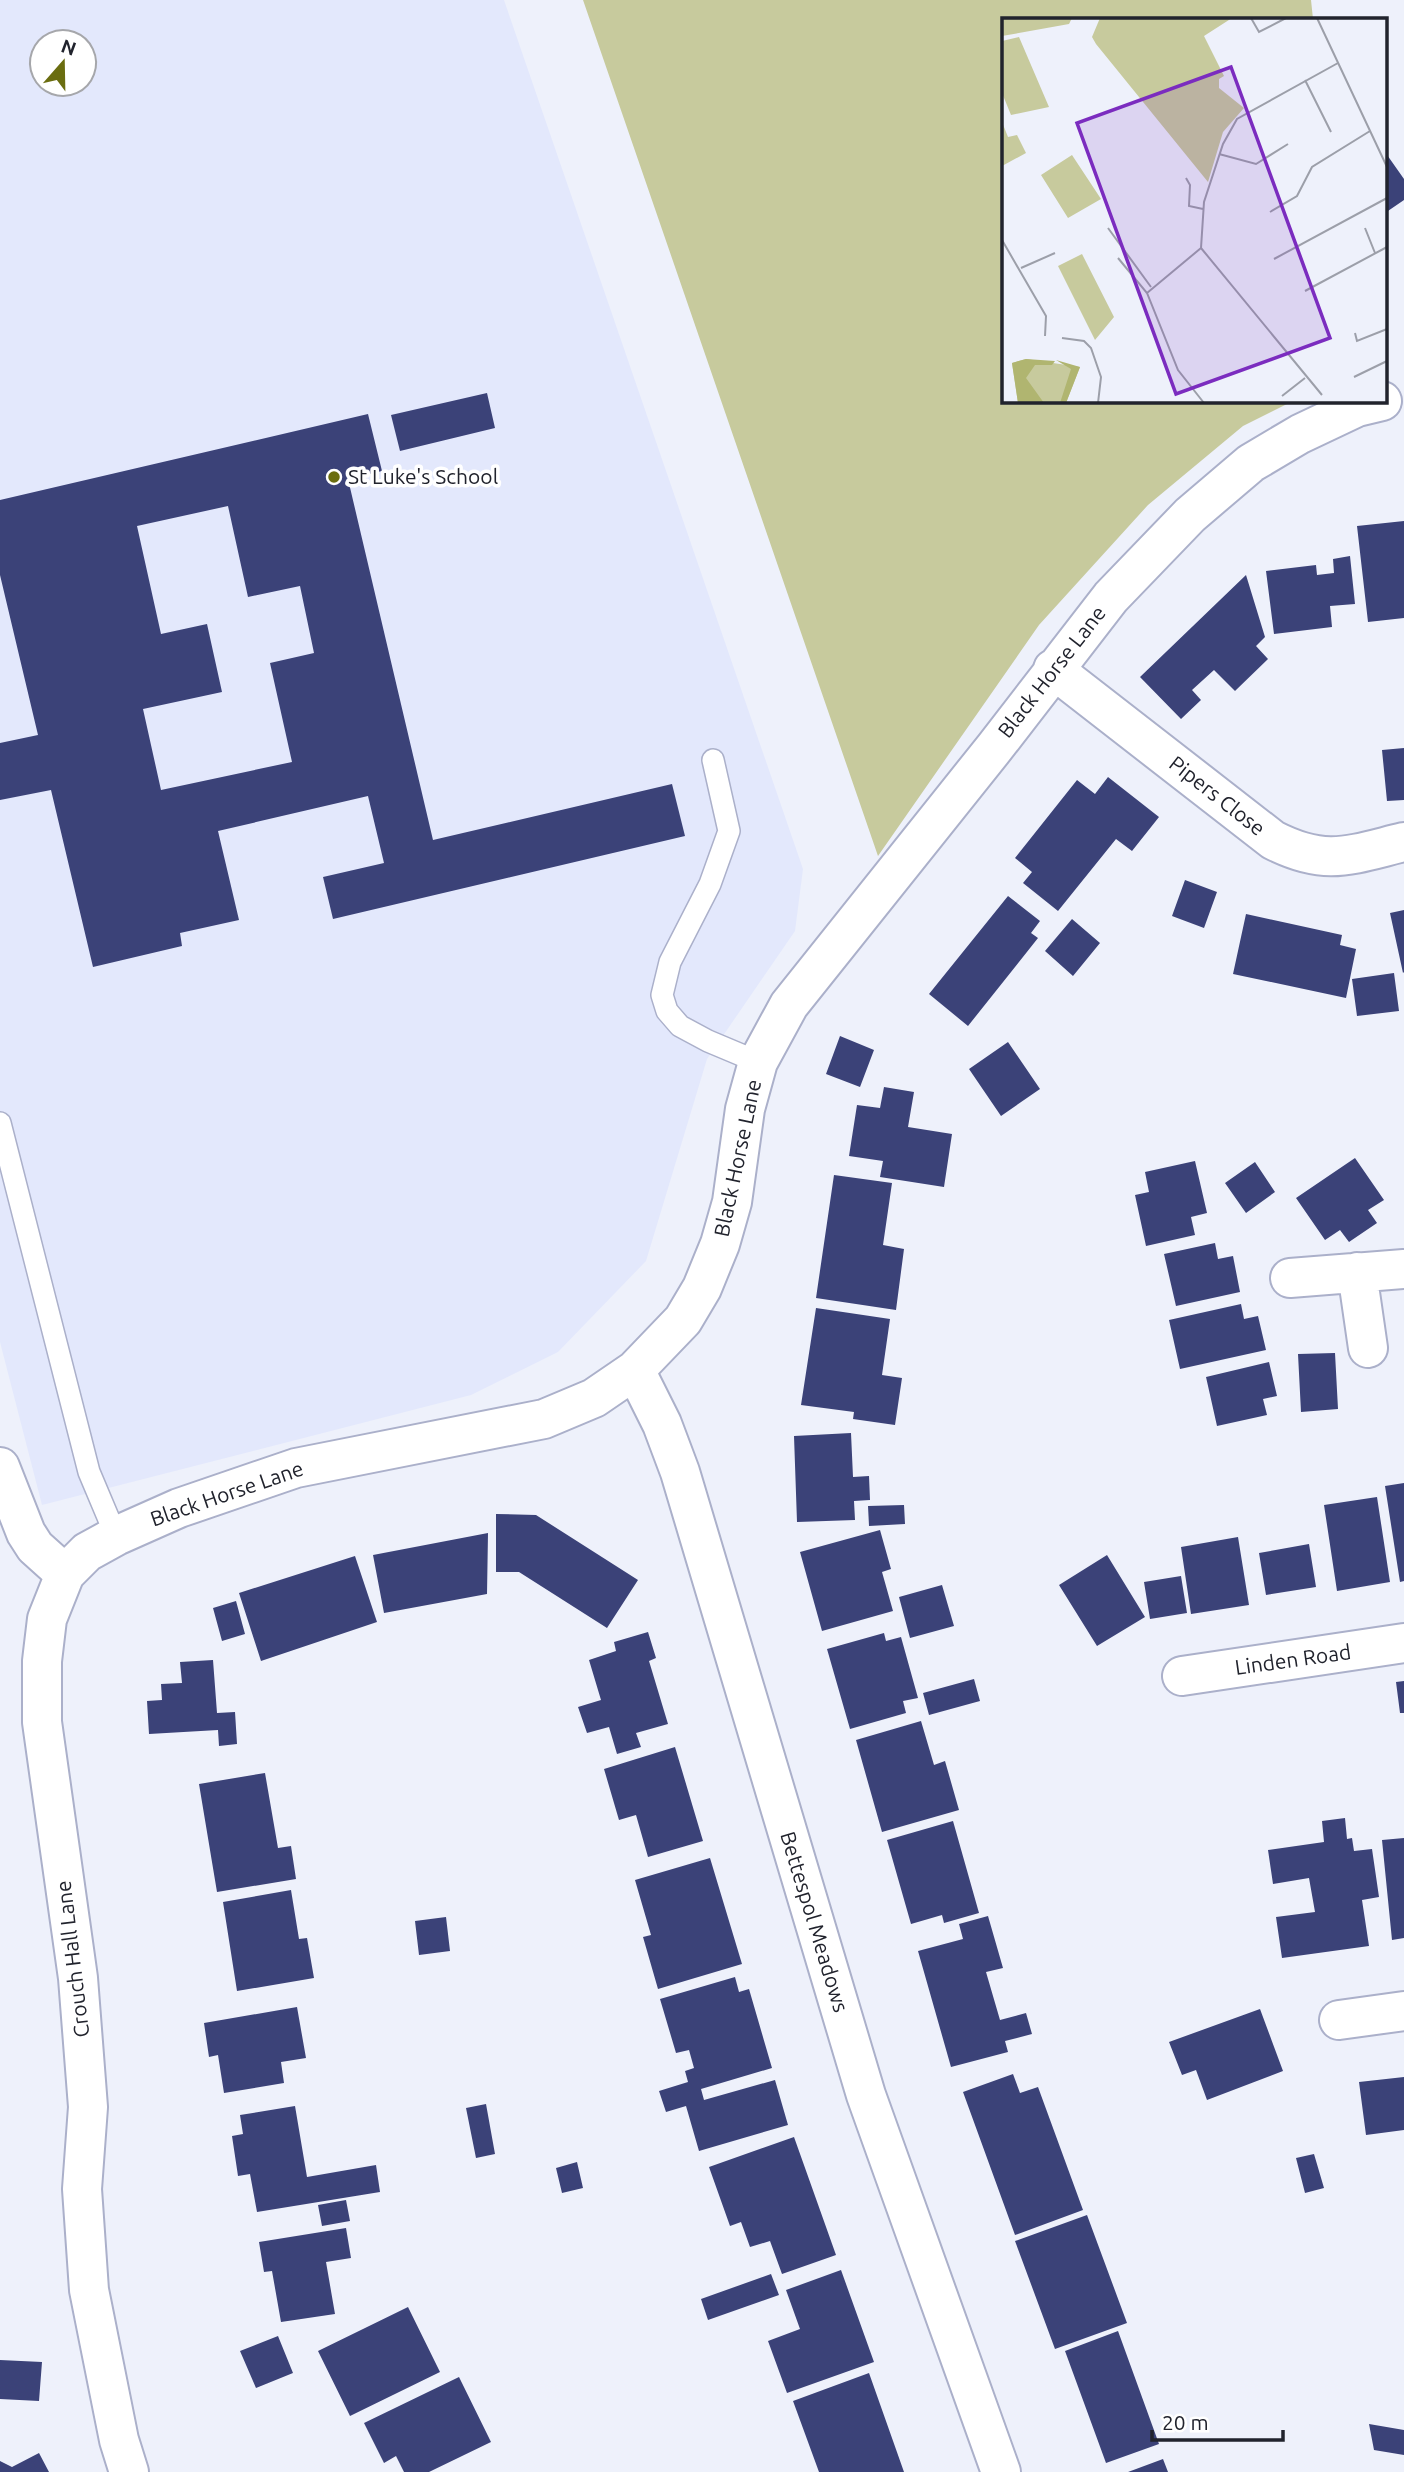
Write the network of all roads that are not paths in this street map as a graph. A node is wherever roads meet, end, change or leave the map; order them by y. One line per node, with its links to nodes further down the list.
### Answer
1 (1404, 397): 2 (street, Black Horse Lane)
2 (1386, 400)
3 (1376, 402): 4 (street, Black Horse Lane)
4 (1053, 669): 6 (street, Pipers Close); 7 (street, Black Horse Lane)
5 (713, 760): 7 (lane)
6 (1404, 842)
7 (758, 1062): 13 (street, Black Horse Lane)
8 (0, 1123): 15 (lane)
9 (1404, 1269): 10 (street)
10 (1357, 1272): 11 (street); 12 (street)
11 (1290, 1278)
12 (1368, 1348)
13 (635, 1370): 15 (street, Black Horse Lane); 22 (street, Bettespol Meadows)
14 (0, 1467): 16 (street)
15 (116, 1536): 16 (street, Black Horse Lane)
16 (65, 1574): 21 (street, Crouch Hall Lane)
17 (1404, 1643): 18 (street, Linden Road)
18 (1182, 1676)
19 (1404, 2011): 20 (street)
20 (1339, 2020)
21 (129, 2472)
22 (1001, 2472)

